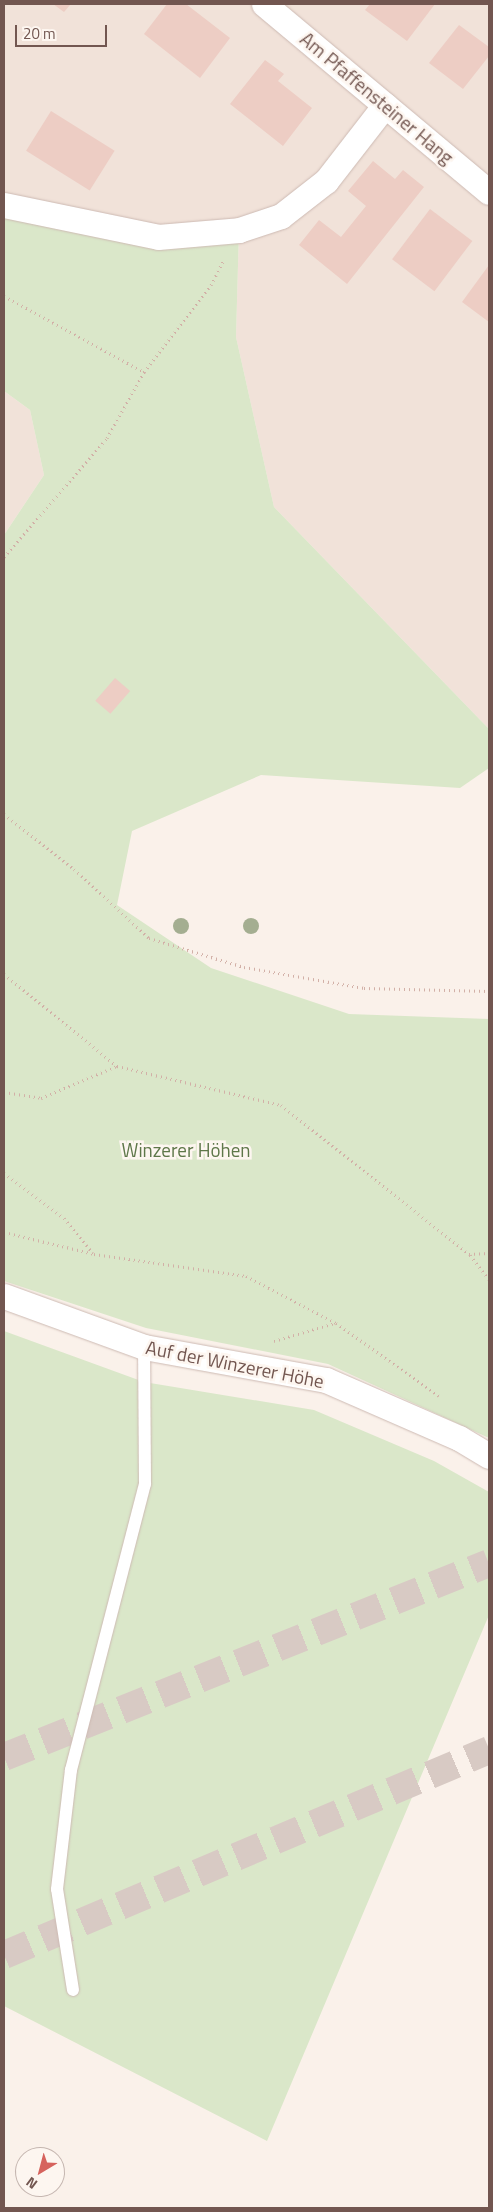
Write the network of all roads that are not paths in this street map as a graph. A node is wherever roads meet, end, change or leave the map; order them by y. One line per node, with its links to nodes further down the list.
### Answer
1 (264, 4): 2 (street, Am Pfaffensteiner Hang)
2 (385, 105): 3 (street, Am Pfaffensteiner Hang); 4 (street)
3 (489, 192)
4 (4, 205)
5 (4, 1296): 6 (street, Auf der Winzerer Höhe)
6 (144, 1347): 7 (street, Auf der Winzerer Höhe); 8 (lane)
7 (489, 1456)
8 (73, 1990)

